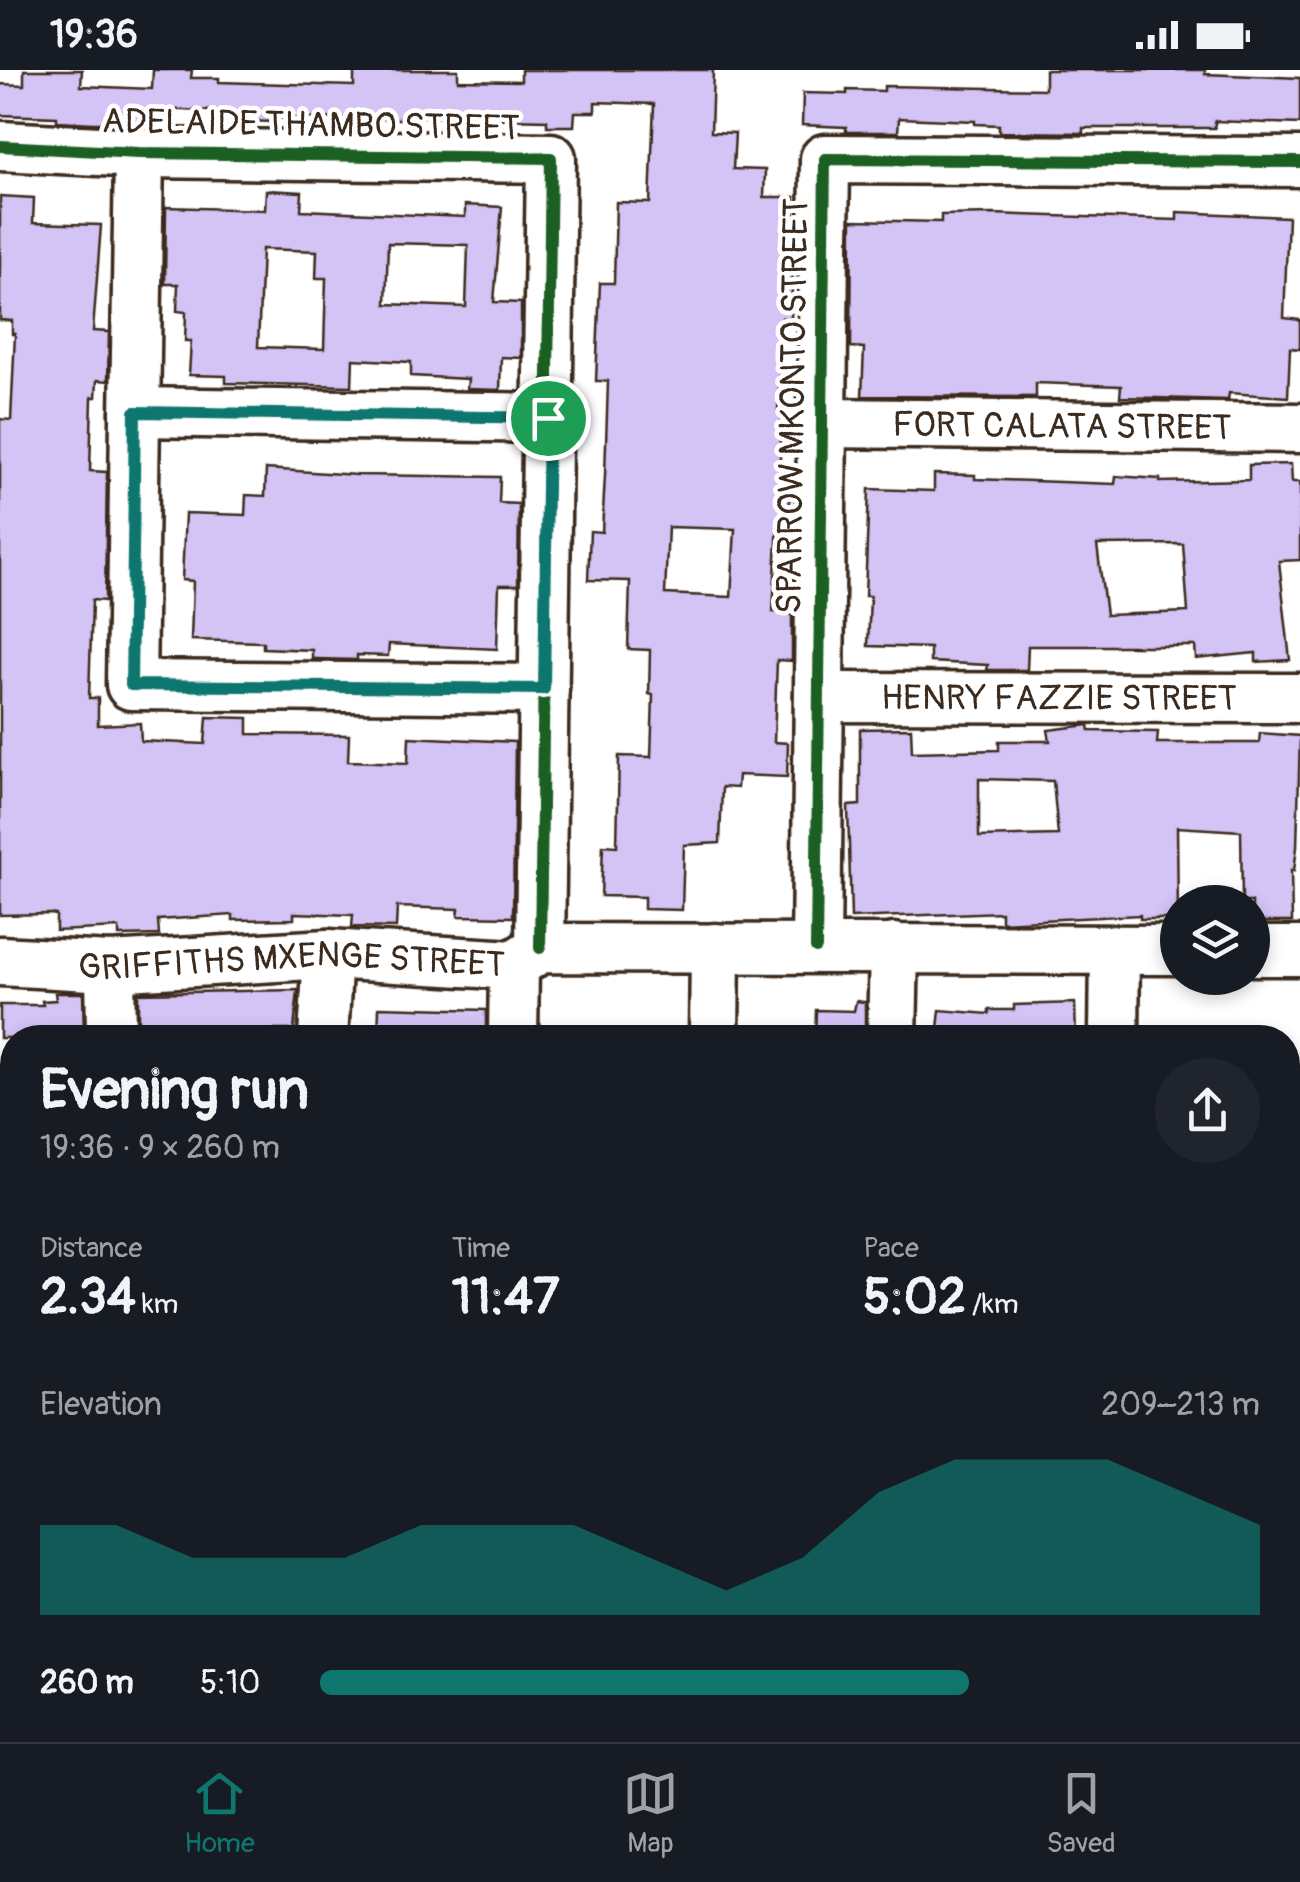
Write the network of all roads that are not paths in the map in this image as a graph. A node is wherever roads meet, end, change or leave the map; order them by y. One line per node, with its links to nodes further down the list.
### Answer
1 (0, 146): 2 (street, ADELAIDE THAMBO STREET)
2 (139, 153): 4 (street); 5 (street, ADELAIDE THAMBO STREET)
3 (1300, 162): 6 (street, SPARROW MKONTO STREET)
4 (135, 412): 5 (street); 8 (street)
5 (548, 418): 8 (street, ADELAIDE THAMBO STREET)
6 (822, 423): 7 (street, FORT CALATA STREET); 9 (street, SPARROW MKONTO STREET)
7 (1300, 428)
8 (544, 689): 19 (street, ADELAIDE THAMBO STREET)
9 (819, 697): 10 (street, HENRY FAZZIE STREET); 12 (street, SPARROW MKONTO STREET)
10 (1300, 698)
11 (716, 948): 12 (street, GRIFFITHS MXENGE STREET); 19 (street, GRIFFITHS MXENGE STREET); 25 (street)
12 (816, 948): 13 (street, GRIFFITHS MXENGE STREET)
13 (894, 948): 14 (street, GRIFFITHS MXENGE STREET); 26 (street)
14 (1115, 950): 15 (street, GRIFFITHS MXENGE STREET); 27 (street)
15 (1160, 950)
16 (1270, 951): 17 (street)
17 (1300, 951)
18 (328, 954): 19 (street, GRIFFITHS MXENGE STREET); 21 (street, GRIFFITHS MXENGE STREET); 23 (street)
19 (527, 956): 24 (street, ADELAIDE THAMBO STREET)
20 (0, 961): 21 (street, GRIFFITHS MXENGE STREET)
21 (110, 967): 22 (street)
22 (111, 1025)
23 (324, 1025)
24 (515, 1025)
25 (714, 1025)
26 (892, 1025)
27 (1114, 1025)

